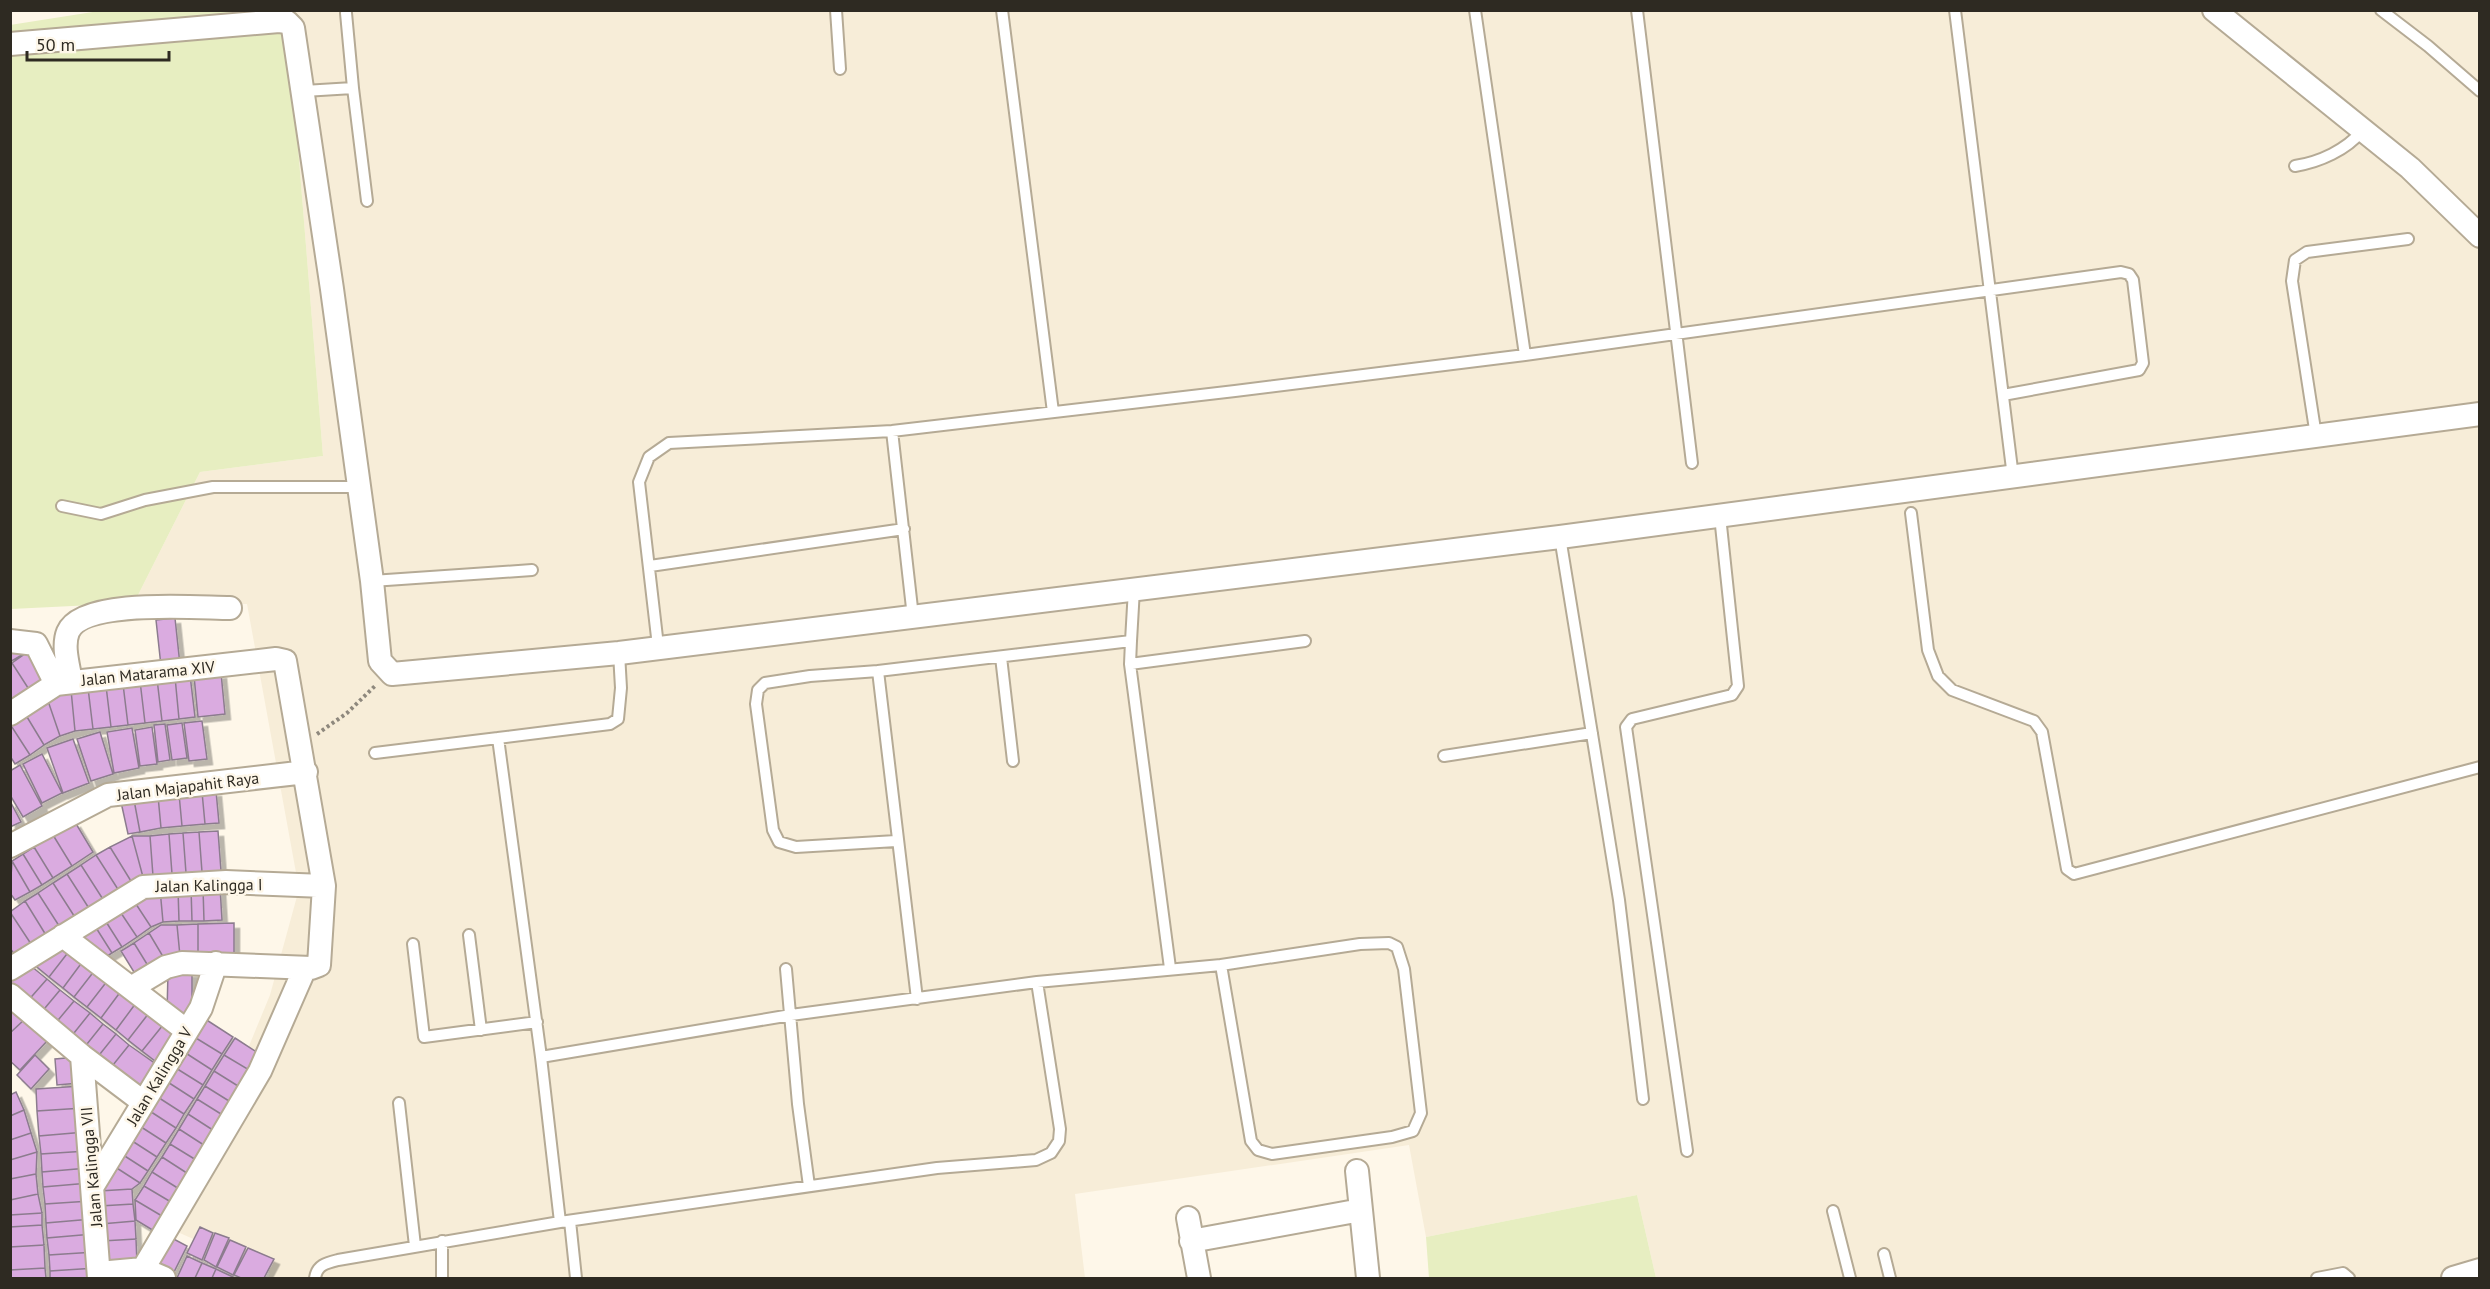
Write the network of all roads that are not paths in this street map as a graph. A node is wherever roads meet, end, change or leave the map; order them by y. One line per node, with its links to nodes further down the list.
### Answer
1 (836, 10): 11 (lane)
2 (1002, 10): 24 (lane)
3 (1474, 10): 22 (lane)
4 (1637, 10): 21 (lane)
5 (1955, 10): 20 (lane)
6 (2214, 10): 15 (street)
7 (2381, 10): 13 (lane)
8 (346, 13): 12 (lane)
9 (289, 18): 10 (street); 14 (street)
10 (10, 44)
11 (840, 69)
12 (353, 88): 14 (lane); 17 (lane)
13 (2480, 91)
14 (304, 92): 30 (street)
15 (2362, 131): 16 (lane); 18 (street)
16 (2295, 166)
17 (367, 201)
18 (2480, 236)
19 (2408, 240): 27 (lane)
20 (1990, 290): 21 (lane); 23 (lane); 23 (lane)
21 (1676, 334): 22 (lane); 28 (lane)
22 (1525, 355): 24 (lane)
23 (2003, 394): 29 (lane)
24 (1053, 412): 26 (lane)
25 (2480, 414): 27 (street)
26 (892, 431): 34 (lane); 36 (lane)
27 (2316, 436): 29 (street)
28 (1692, 463)
29 (2013, 477): 33 (street)
30 (359, 487): 31 (lane); 38 (street)
31 (62, 506)
32 (1911, 513): 57 (lane)
33 (1720, 516): 35 (street); 84 (lane)
34 (904, 529): 36 (lane); 41 (lane)
35 (1560, 537): 39 (street); 52 (lane)
36 (650, 566): 45 (lane)
37 (532, 570): 38 (lane)
38 (372, 581): 46 (street)
39 (1134, 589): 41 (street); 44 (lane)
40 (230, 608): 50 (street)
41 (914, 617): 45 (street)
42 (1305, 640): 48 (lane)
43 (10, 641): 50 (street)
44 (1131, 641): 47 (lane); 48 (lane)
45 (658, 646): 46 (street)
46 (619, 653): 53 (lane)
47 (1001, 657): 49 (lane); 56 (lane)
48 (1130, 664): 68 (lane)
49 (878, 671): 59 (lane); 59 (lane)
50 (63, 683): 51 (street, Jalan Matarama XIV); 58 (street, Jalan Matarama XIV)
51 (10, 714)
52 (1592, 733): 55 (lane); 81 (lane)
53 (498, 738): 54 (lane); 76 (lane)
54 (375, 753)
55 (1444, 756)
56 (1013, 761)
57 (2480, 767)
58 (306, 772): 60 (street, Jalan Majapahit Raya); 61 (street)
59 (897, 841): 74 (lane)
60 (10, 846)
61 (324, 886): 63 (street, Jalan Kalingga I); 67 (street)
62 (469, 935): 77 (lane)
63 (63, 936): 69 (street, Jalan Kalingga I); 72 (street)
64 (412, 944): 77 (lane)
65 (216, 963): 67 (street); 72 (street); 78 (street, Jalan Kalingga V)
66 (1221, 965): 66 (lane); 68 (lane)
67 (305, 968): 96 (street)
68 (1170, 968): 71 (lane)
69 (10, 969)
70 (786, 969): 75 (lane)
71 (1038, 982): 74 (lane); 87 (lane)
72 (131, 988): 78 (street)
73 (10, 995): 79 (street)
74 (917, 999): 75 (lane)
75 (791, 1016): 80 (lane); 87 (lane)
76 (537, 1022): 77 (lane); 80 (lane)
77 (481, 1030)
78 (187, 1031): 82 (street, Jalan Kalingga V)
79 (82, 1056): 82 (street); 86 (street, Jalan Kalingga VII)
80 (541, 1057): 91 (lane)
81 (1643, 1099)
82 (143, 1102): 86 (street, Jalan Kalingga V)
83 (399, 1103): 94 (lane)
84 (1687, 1151)
85 (1357, 1171): 88 (street)
86 (94, 1184): 98 (street, Jalan Kalingga VII)
87 (809, 1186): 91 (lane)
88 (1361, 1210): 93 (street); 104 (street)
89 (1833, 1211): 105 (lane)
90 (1188, 1218): 93 (street)
91 (565, 1221): 92 (lane); 102 (lane)
92 (442, 1240): 94 (lane); 101 (lane)
93 (1191, 1241): 103 (street)
94 (415, 1246): 100 (lane)
95 (1884, 1254): 106 (lane)
96 (143, 1269): 98 (street); 99 (street)
97 (2480, 1270): 109 (street)
98 (99, 1276)
99 (164, 1278)
100 (315, 1278)
101 (442, 1278)
102 (576, 1278)
103 (1199, 1278)
104 (1368, 1278)
105 (1850, 1278)
106 (1890, 1278)
107 (2317, 1278): 108 (lane)
108 (2349, 1278)
109 (2453, 1278)

